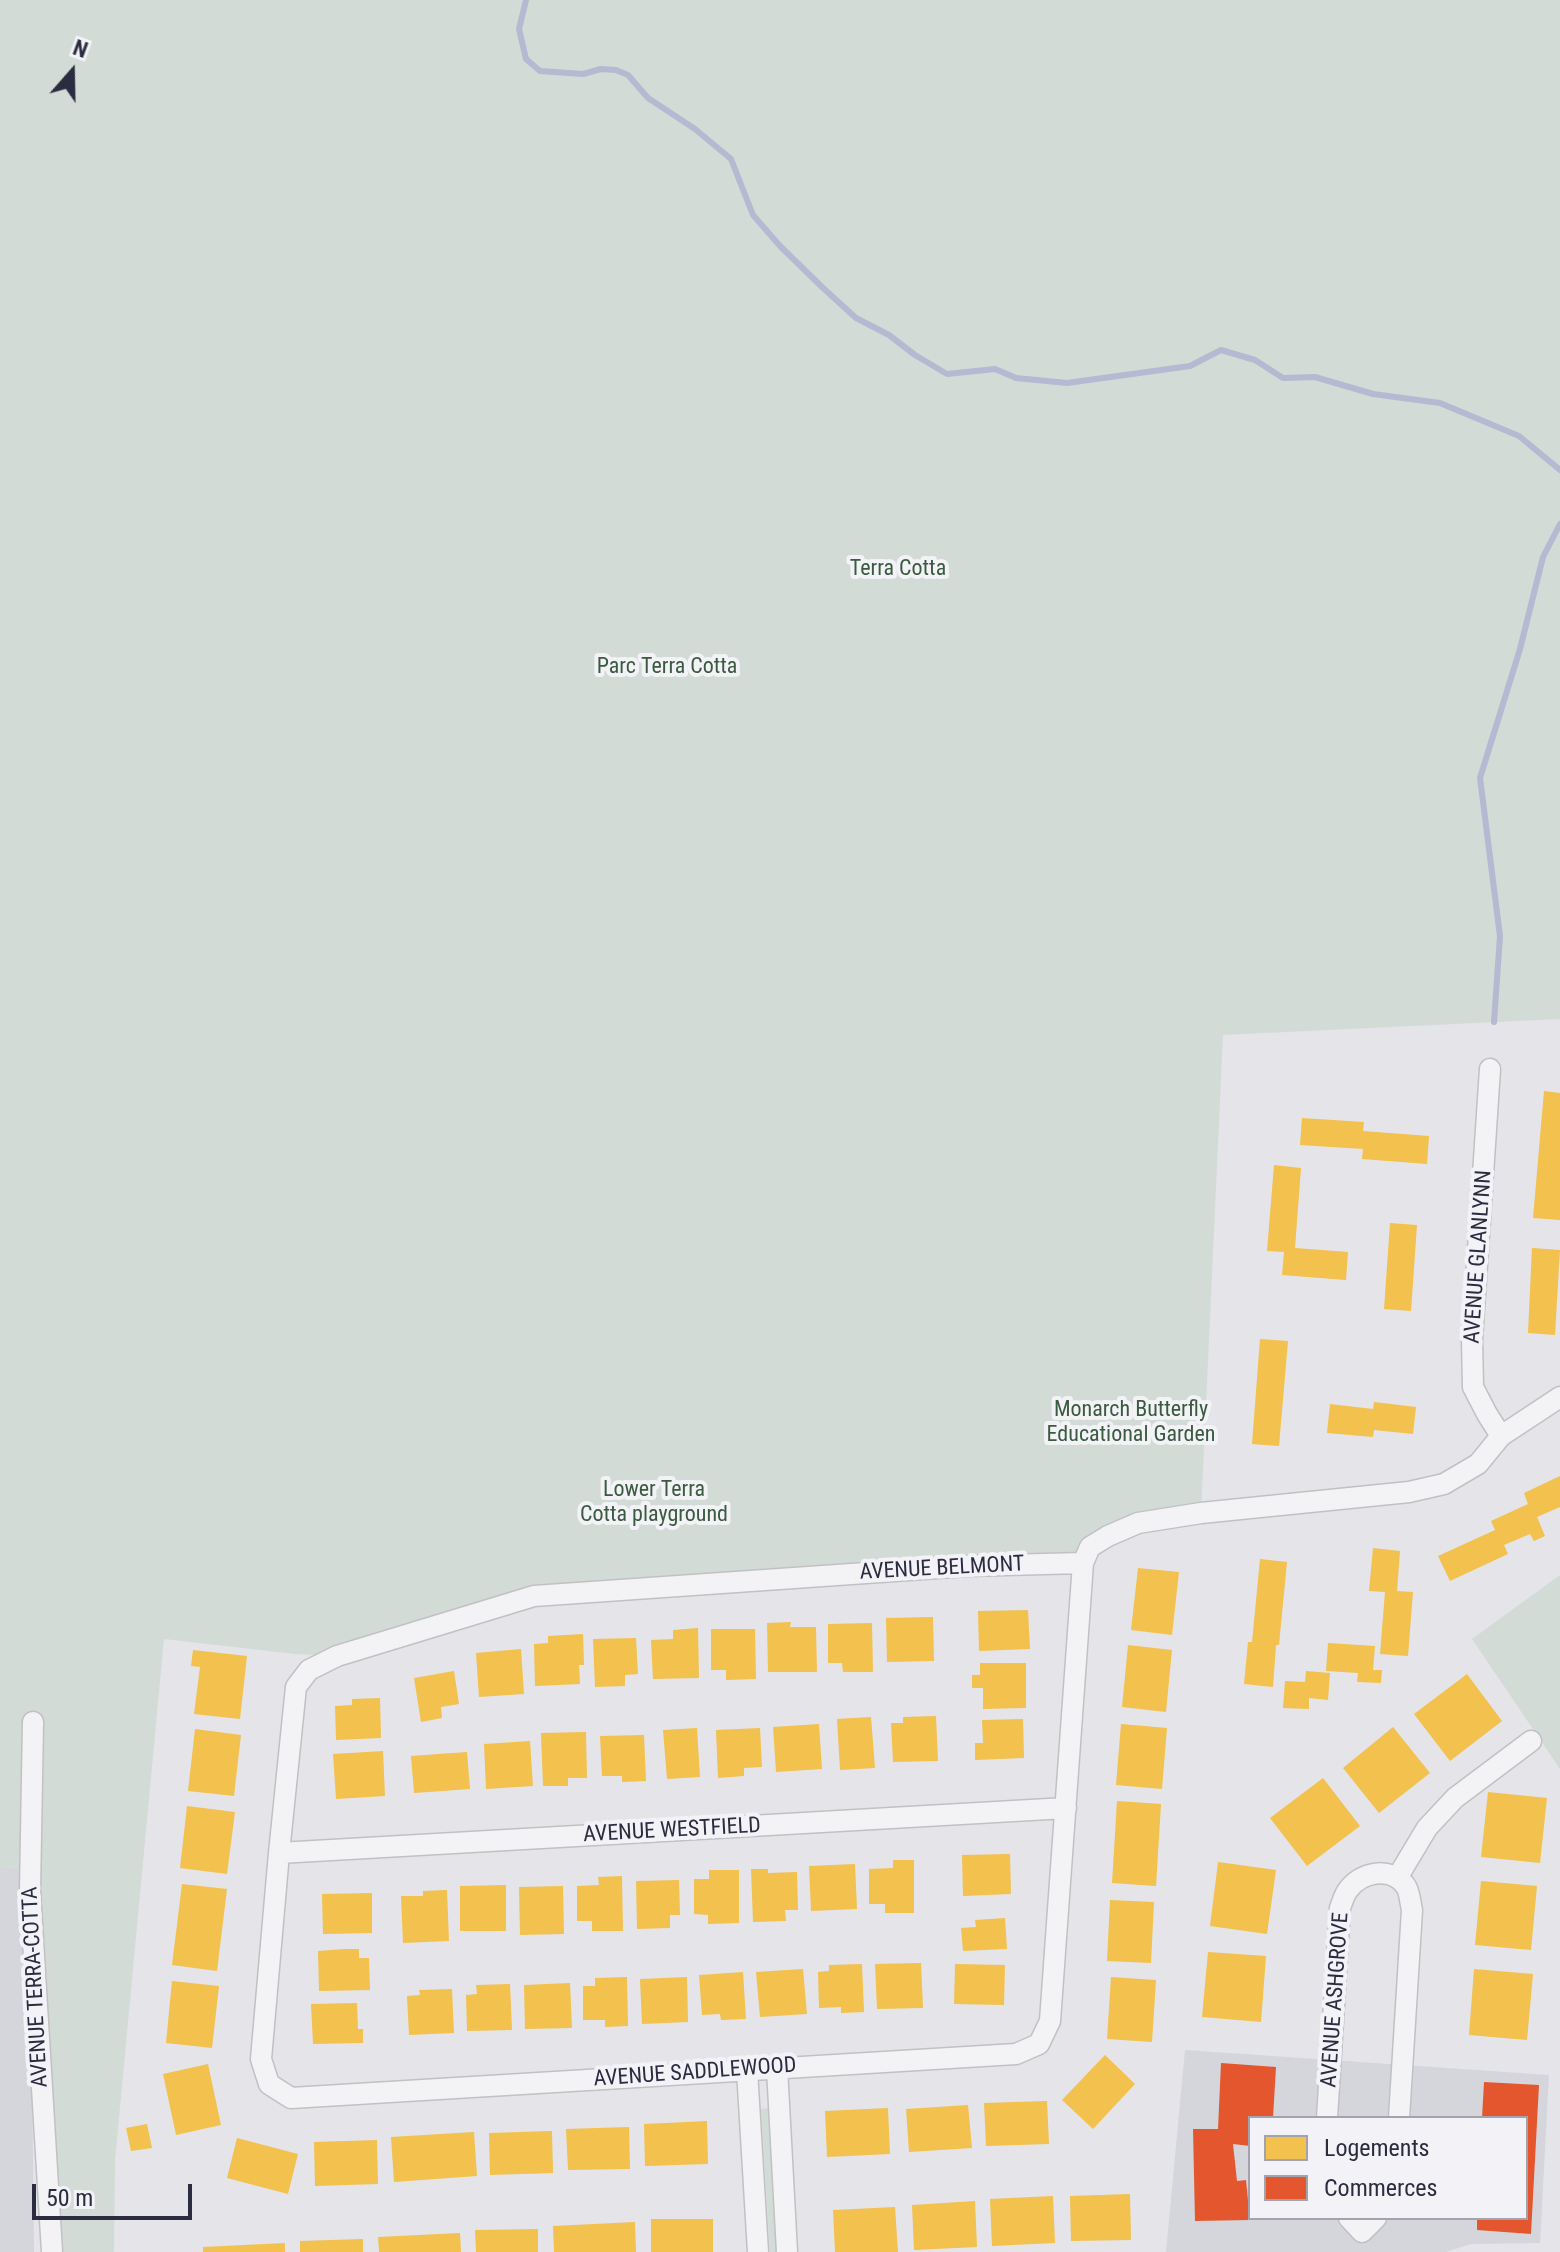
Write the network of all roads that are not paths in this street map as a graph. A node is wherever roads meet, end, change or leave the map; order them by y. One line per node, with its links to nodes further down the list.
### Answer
1 (1490, 1069): 3 (street, AVENUE GLANLYNN)
2 (1560, 1397): 3 (street)
3 (1501, 1436): 4 (street)
4 (1083, 1563): 5 (street, AVENUE BELMONT); 8 (street, AVENUE SADDLEWOOD)
5 (296, 1687): 9 (street, AVENUE SADDLEWOOD)
6 (33, 1722): 15 (street, AVENUE TERRA-COTTA)
7 (1531, 1741): 10 (street)
8 (1066, 1808): 9 (street, AVENUE WESTFIELD); 11 (street, AVENUE SADDLEWOOD)
9 (279, 1853): 12 (street, AVENUE SADDLEWOOD)
10 (1397, 1878): 13 (street, AVENUE ASHGROVE); 14 (street)
11 (777, 2068): 12 (street, AVENUE SADDLEWOOD); 17 (street)
12 (747, 2070): 16 (street)
13 (1327, 2116)
14 (1399, 2116)
15 (52, 2252)
16 (758, 2252)
17 (787, 2252)

